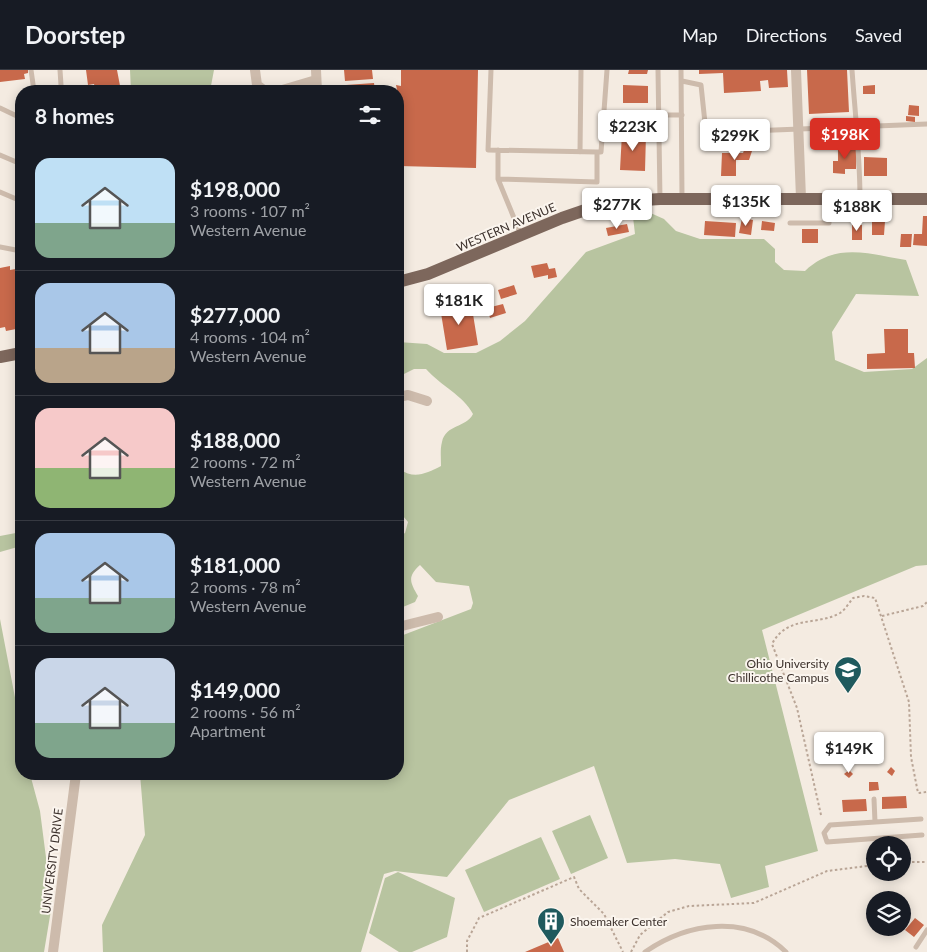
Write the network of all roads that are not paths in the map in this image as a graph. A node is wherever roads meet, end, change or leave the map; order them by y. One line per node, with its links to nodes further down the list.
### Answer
1 (31, 70): 13 (lane)
2 (60, 70): 14 (lane)
3 (255, 70): 15 (street)
4 (491, 70): 24 (lane)
5 (581, 70): 25 (lane)
6 (607, 70): 26 (lane)
7 (658, 70): 20 (lane)
8 (681, 70): 12 (lane)
9 (796, 70): 23 (street)
10 (852, 70): 22 (lane)
11 (316, 75): 16 (street)
12 (682, 81): 19 (lane); 23 (lane)
13 (33, 85)
14 (61, 85)
15 (257, 85)
16 (293, 85)
17 (0, 108): 18 (lane)
18 (15, 115)
19 (682, 115): 20 (lane); 35 (lane)
20 (658, 116): 34 (lane)
21 (927, 124): 22 (lane)
22 (856, 126): 23 (lane); 36 (lane)
23 (799, 128): 31 (street)
24 (498, 150): 25 (lane); 29 (lane)
25 (580, 152): 26 (lane)
26 (597, 152): 29 (lane)
27 (0, 155): 28 (lane)
28 (15, 161)
29 (498, 179): 39 (lane)
30 (0, 192): 33 (lane)
31 (801, 198): 32 (main road, WESTERN AVENUE); 35 (main road, WESTERN AVENUE)
32 (829, 198): 36 (main road, WESTERN AVENUE); 38 (lane)
33 (15, 199)
34 (660, 199): 35 (main road, WESTERN AVENUE); 39 (main road, WESTERN AVENUE)
35 (682, 199)
36 (860, 199): 37 (main road, WESTERN AVENUE)
37 (927, 199)
38 (790, 223)
39 (521, 235): 42 (main road, WESTERN AVENUE)
40 (0, 248): 41 (lane)
41 (15, 251)
42 (404, 280)
43 (15, 354): 44 (main road)
44 (0, 357)
45 (404, 396): 46 (street)
46 (427, 401)
47 (438, 617): 48 (street)
48 (404, 626)
49 (75, 780): 56 (street, UNIVERSITY DRIVE)
50 (874, 799): 52 (lane)
51 (921, 820): 52 (lane)
52 (875, 822): 53 (lane)
53 (922, 835)
54 (927, 930): 55 (lane)
55 (916, 947)
56 (53, 952)
57 (645, 952): 58 (lane)
58 (786, 952)

